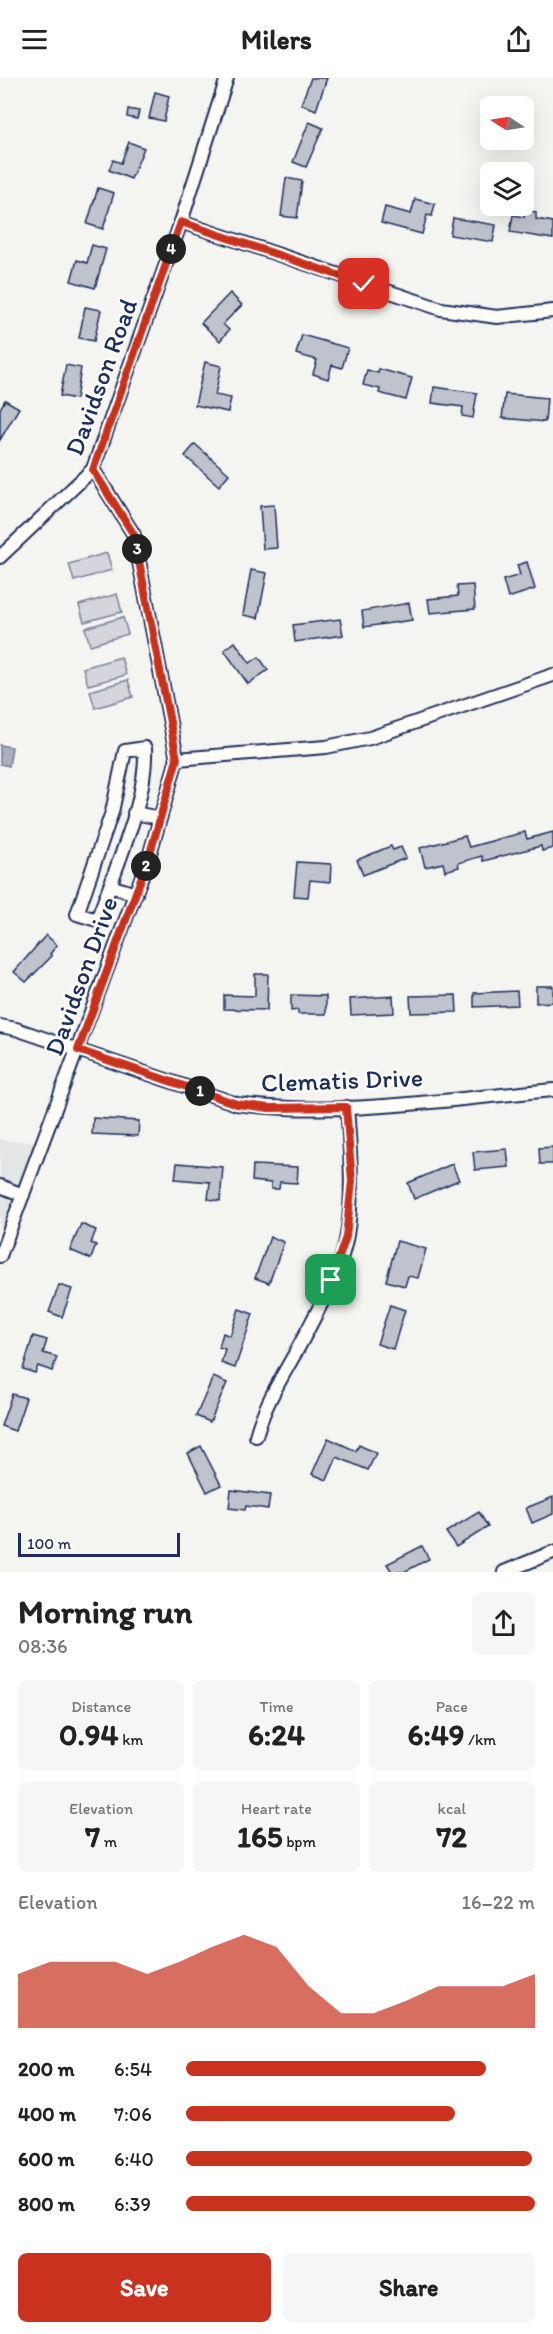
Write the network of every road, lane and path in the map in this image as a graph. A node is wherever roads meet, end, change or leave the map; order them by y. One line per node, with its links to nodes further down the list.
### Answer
1 (227, 78): 2 (street, Davidson Road)
2 (181, 222): 3 (street); 4 (street, Davidson Road)
3 (553, 311)
4 (93, 470): 5 (street, Davidson Road); 7 (street, Davidson Drive)
5 (0, 557)
6 (553, 675): 7 (street)
7 (177, 759): 9 (street, Davidson Drive)
8 (134, 813): 9 (street); 10 (street); 10 (street)
9 (160, 818): 11 (street, Davidson Drive)
10 (110, 886): 11 (street)
11 (136, 894): 13 (street, Davidson Drive)
12 (0, 1026): 13 (street, Clematis Drive)
13 (78, 1050): 15 (street, Clematis Drive); 17 (street, Davidson Drive)
14 (553, 1090): 15 (street, Clematis Drive)
15 (346, 1107): 19 (street)
16 (0, 1186): 17 (street)
17 (23, 1195): 18 (street, Davidson Drive)
18 (0, 1256)
19 (256, 1436)
20 (553, 1552): 21 (street)
21 (504, 1572)

